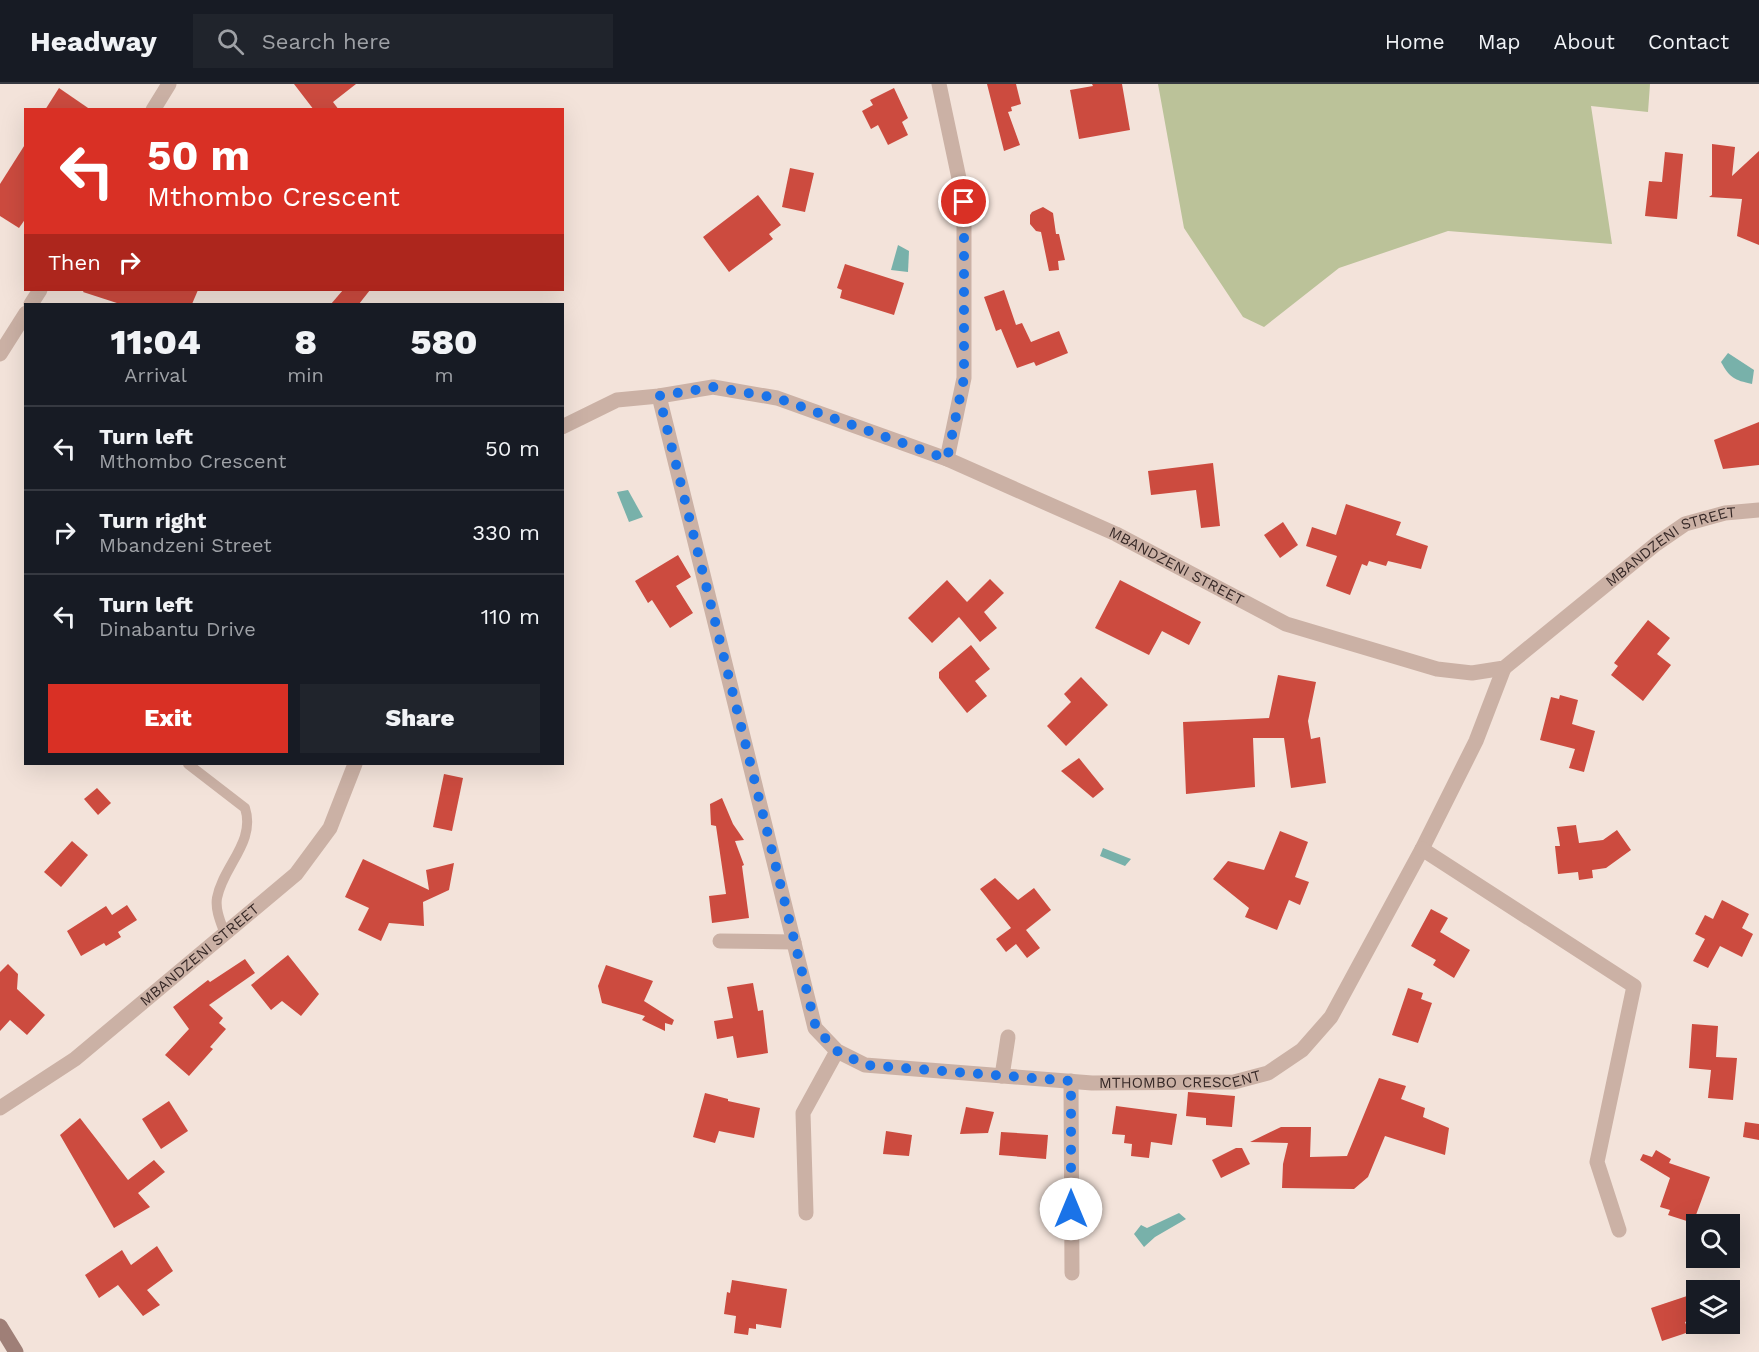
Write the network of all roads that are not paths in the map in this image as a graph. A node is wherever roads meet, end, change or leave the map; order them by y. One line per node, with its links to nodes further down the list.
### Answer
1 (169, 84): 3 (street)
2 (939, 84): 8 (street)
3 (154, 108)
4 (24, 316): 5 (street)
5 (0, 354)
6 (659, 396): 7 (street, MBANDZENI STREET); 8 (street, MBANDZENI STREET); 16 (street, MTHOMBO CRESCENT)
7 (564, 426)
8 (947, 459): 10 (street, MBANDZENI STREET)
9 (1759, 510): 10 (street, MBANDZENI STREET)
10 (1504, 668): 13 (street, MTHOMBO CRESCENT)
11 (189, 765): 14 (lane)
12 (355, 765): 14 (street, MBANDZENI STREET)
13 (1422, 849): 20 (street, MTHOMBO CRESCENT); 23 (street)
14 (225, 934): 21 (street, MBANDZENI STREET)
15 (720, 941): 16 (street)
16 (794, 942): 18 (street, MTHOMBO CRESCENT)
17 (1008, 1037): 19 (street)
18 (837, 1051): 19 (street, MTHOMBO CRESCENT); 22 (street)
19 (1002, 1076): 20 (street, MTHOMBO CRESCENT)
20 (1071, 1081): 24 (street)
21 (0, 1107)
22 (806, 1213)
23 (1619, 1230)
24 (1072, 1274)
25 (0, 1326): 26 (street)
26 (16, 1352)

